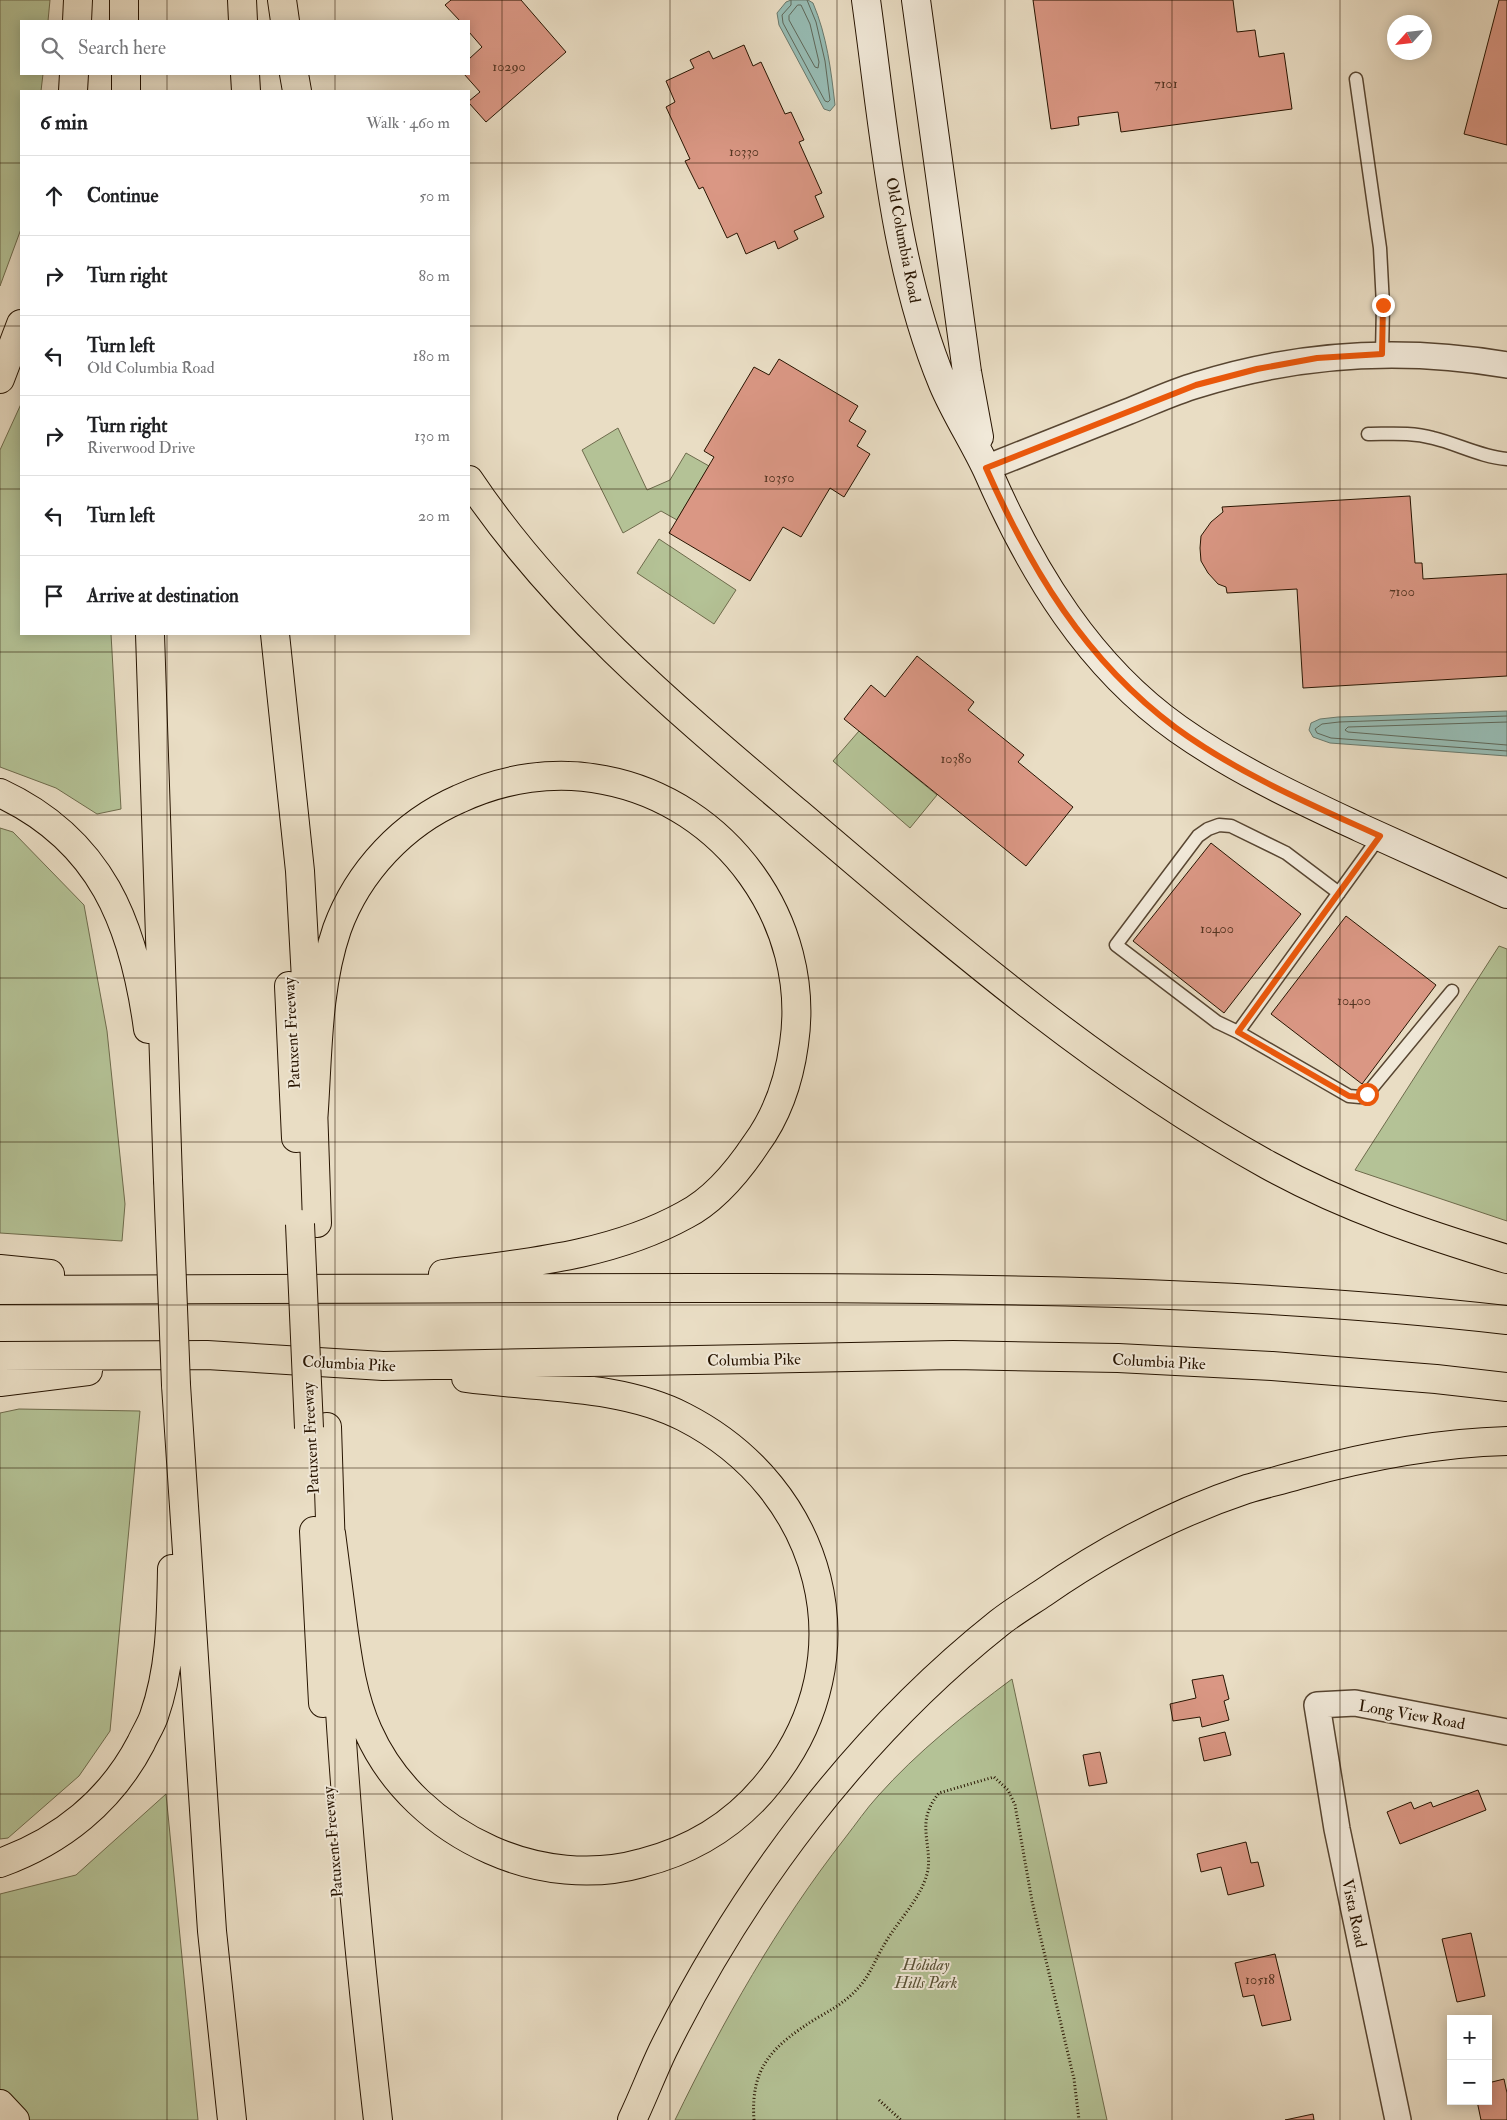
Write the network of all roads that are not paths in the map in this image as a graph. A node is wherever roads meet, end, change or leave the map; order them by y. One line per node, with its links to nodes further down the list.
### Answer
1 (78, 0): 7 (highway)
2 (124, 0): 8 (highway)
3 (242, 0): 9 (highway)
4 (282, 0): 10 (highway)
5 (866, 0): 26 (street, Old Columbia Road)
6 (916, 0): 26 (street, Old Columbia Road)
7 (77, 20)
8 (124, 20)
9 (243, 20)
10 (285, 20)
11 (74, 75): 16 (highway)
12 (126, 75): 17 (highway)
13 (245, 75): 18 (highway)
14 (294, 75): 19 (highway)
15 (1356, 79): 21 (lane)
16 (73, 90)
17 (126, 90)
18 (246, 90)
19 (297, 90)
20 (20, 327): 23 (highway)
21 (1382, 354): 22 (street); 26 (street)
22 (1507, 365)
23 (0, 379)
24 (1368, 434): 25 (lane)
25 (1507, 459)
26 (986, 468): 32 (street, Old Columbia Road)
27 (470, 481): 40 (highway)
28 (150, 635): 38 (highway)
29 (274, 635): 37 (highway)
30 (274, 635): 39 (highway, Patuxent Freeway)
31 (0, 793): 38 (highway)
32 (1380, 836): 33 (lane); 34 (street, Old Columbia Road)
33 (1340, 892): 36 (lane); 36 (lane)
34 (1507, 894)
35 (1452, 991): 36 (lane)
36 (1238, 1032)
37 (313, 1123): 39 (highway); 42 (highway)
38 (168, 1180): 50 (highway, bridge)
39 (308, 1224): 52 (highway, Patuxent Freeway, bridge)
40 (1507, 1259)
41 (0, 1269): 43 (highway)
42 (332, 1288): 43 (highway); 45 (highway)
43 (203, 1289): 44 (highway)
44 (0, 1290)
45 (1507, 1320)
46 (0, 1356): 47 (highway, Columbia Pike)
47 (207, 1356): 48 (highway, Columbia Pike); 49 (highway)
48 (383, 1366): 51 (highway, Columbia Pike); 54 (highway)
49 (0, 1382)
50 (176, 1385): 57 (highway); 60 (highway)
51 (1507, 1387)
52 (318, 1427): 54 (highway); 61 (highway, Patuxent Freeway)
53 (1507, 1441): 63 (highway)
54 (331, 1533): 62 (highway)
55 (1317, 1705): 56 (street, Long View Road); 64 (street, Vista Road)
56 (1507, 1732)
57 (0, 1863)
58 (0, 2104): 59 (highway)
59 (15, 2120)
60 (232, 2120)
61 (361, 2120)
62 (378, 2120)
63 (632, 2120)
64 (1398, 2120)

